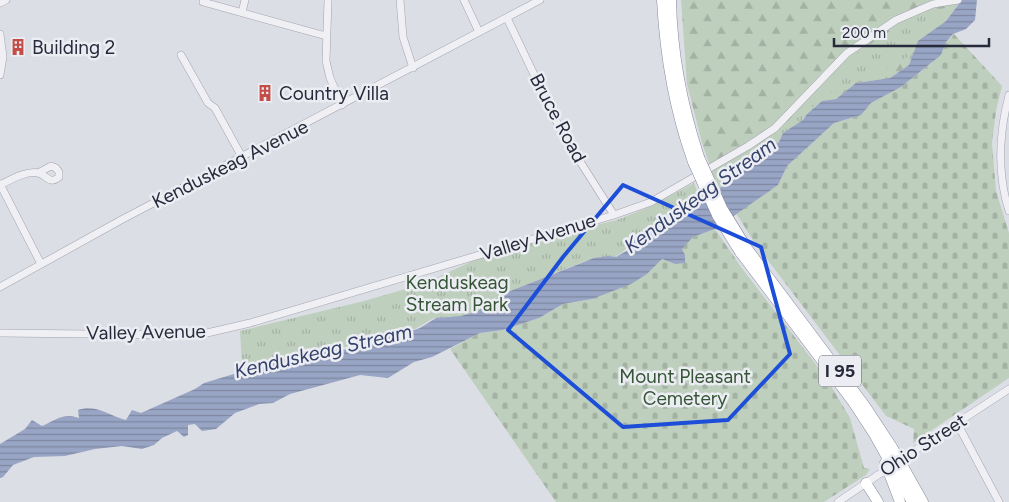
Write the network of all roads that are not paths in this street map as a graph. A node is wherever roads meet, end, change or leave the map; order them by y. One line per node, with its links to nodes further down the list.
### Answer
1 (6, 0): 11 (street)
2 (246, 0): 12 (street)
3 (328, 0): 16 (street)
4 (400, 0): 18 (street)
5 (464, 0): 14 (street)
6 (540, 0): 13 (street, Kenduskeag Avenue)
7 (662, 0): 23 (highway, I 95)
8 (671, 0): 23 (highway, I 95)
9 (956, 0): 27 (street, Valley Avenue)
10 (203, 2): 12 (street)
11 (0, 3)
12 (242, 12): 16 (street)
13 (507, 18): 14 (street, Kenduskeag Avenue); 27 (street, Bruce Road)
14 (479, 32): 18 (street, Kenduskeag Avenue)
15 (0, 34): 19 (street)
16 (326, 36): 21 (street)
17 (181, 55): 22 (street)
18 (414, 68): 21 (street, Kenduskeag Avenue)
19 (0, 75)
20 (1009, 95): 26 (street)
21 (342, 105): 22 (street, Kenduskeag Avenue)
22 (242, 157): 29 (street, Kenduskeag Avenue)
23 (696, 159): 28 (highway, I 95, bridge)
24 (38, 173): 25 (street)
25 (0, 184): 29 (street)
26 (1009, 210)
27 (614, 215): 31 (street, Valley Avenue)
28 (743, 250): 33 (highway, I 95); 40 (highway, I 95)
29 (41, 264): 30 (street, Kenduskeag Avenue)
30 (0, 287)
31 (0, 333)
32 (1009, 389): 34 (street, Ohio Street)
33 (847, 394): 38 (highway); 39 (highway, I 95)
34 (957, 423): 35 (street, Ohio Street, bridge); 41 (street)
35 (866, 483): 36 (street, Ohio Street); 37 (highway)
36 (838, 502)
37 (878, 502)
38 (900, 502)
39 (912, 502)
40 (924, 502)
41 (999, 502)

